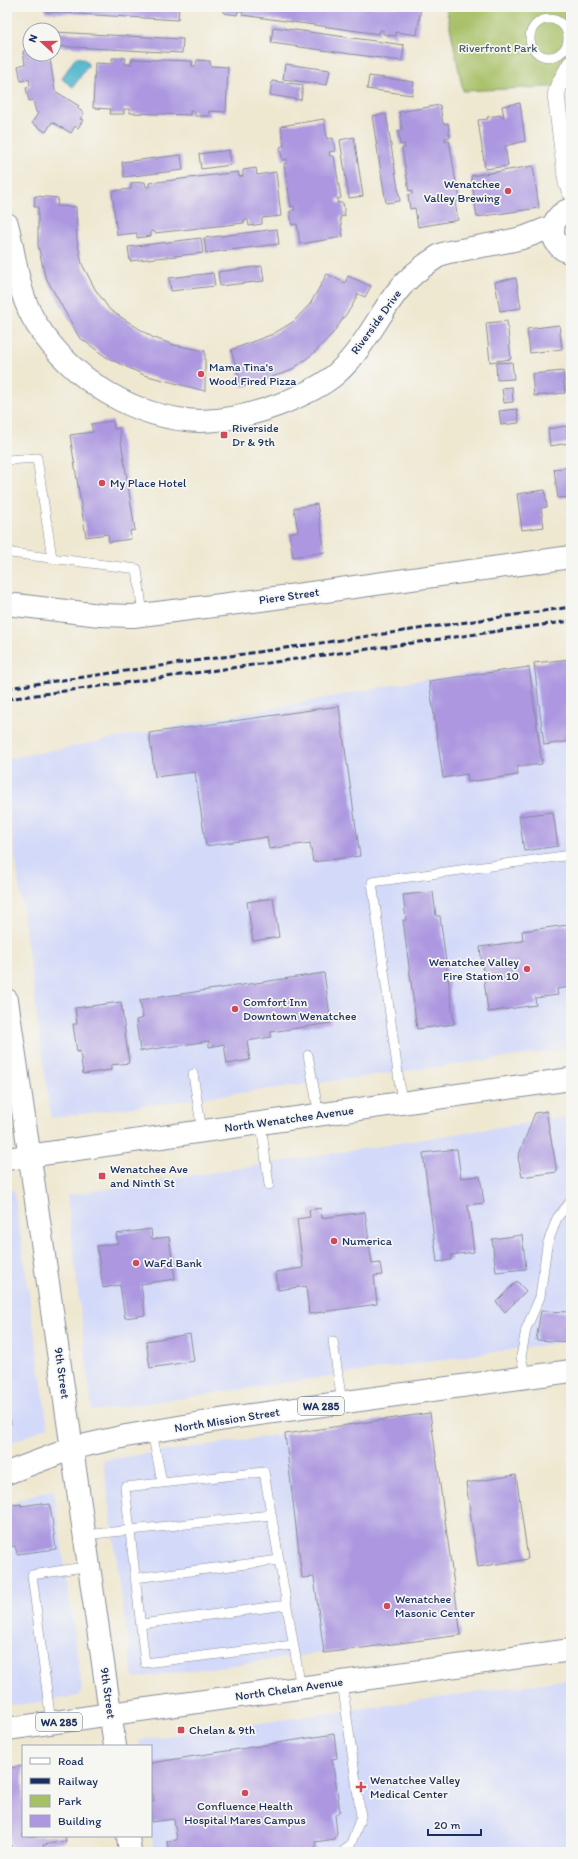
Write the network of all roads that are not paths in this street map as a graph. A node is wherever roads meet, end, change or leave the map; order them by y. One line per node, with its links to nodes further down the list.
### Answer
1 (567, 58): 1 (lane); 2 (lane); 3 (street)
2 (571, 61)
3 (569, 187): 5 (street)
4 (7, 224): 5 (street, Riverside Drive)
5 (564, 236)
6 (7, 460): 9 (lane)
7 (7, 549): 9 (lane)
8 (571, 557): 11 (street, Piere Street)
9 (52, 558): 11 (lane)
10 (7, 604): 11 (street, Piere Street)
11 (143, 615)
12 (570, 855): 13 (lane); 18 (lane)
13 (571, 866)
14 (7, 1000): 22 (street, 9th Street)
15 (308, 1055): 19 (lane)
16 (193, 1074): 21 (lane)
17 (571, 1079): 18 (street, North Wenatchee Avenue)
18 (402, 1103): 19 (street, North Wenatchee Avenue)
19 (319, 1115): 20 (street, North Wenatchee Avenue)
20 (261, 1123): 21 (street, North Wenatchee Avenue); 24 (lane)
21 (202, 1131): 22 (street, North Wenatchee Avenue)
22 (30, 1156): 23 (street, North Wenatchee Avenue); 31 (street, 9th Street)
23 (7, 1159)
24 (269, 1185)
25 (571, 1201): 28 (lane)
26 (333, 1341): 29 (lane)
27 (571, 1371): 28 (street, North Mission Street / WA 285)
28 (526, 1377): 29 (street, North Mission Street / WA 285)
29 (342, 1403): 30 (street, North Mission Street / WA 285)
30 (152, 1432): 31 (street, North Mission Street / WA 285); 33 (lane)
31 (73, 1448): 32 (street, North Mission Street / WA 285); 36 (street, 9th Street)
32 (7, 1474)
33 (162, 1482): 34 (lane); 35 (lane)
34 (271, 1515): 35 (lane); 37 (lane)
35 (130, 1530): 36 (lane); 39 (lane)
36 (85, 1535): 38 (street, 9th Street)
37 (279, 1560): 39 (lane); 40 (lane)
38 (90, 1566): 46 (street, 9th Street); 47 (lane)
39 (135, 1578): 41 (lane)
40 (286, 1605): 41 (lane); 42 (lane)
41 (141, 1624): 42 (lane)
42 (293, 1645): 45 (lane)
43 (571, 1650): 44 (street, North Chelan Avenue / WA 285)
44 (342, 1682): 45 (street, North Chelan Avenue / WA 285); 52 (lane)
45 (300, 1688): 46 (street, North Chelan Avenue / WA 285)
46 (111, 1714): 47 (street, North Chelan Avenue / WA 285); 49 (street, 9th Street)
47 (52, 1723): 48 (street, North Chelan Avenue / WA 285)
48 (7, 1730)
49 (115, 1745)
50 (128, 1837): 51 (street)
51 (130, 1852)
52 (342, 1852)

